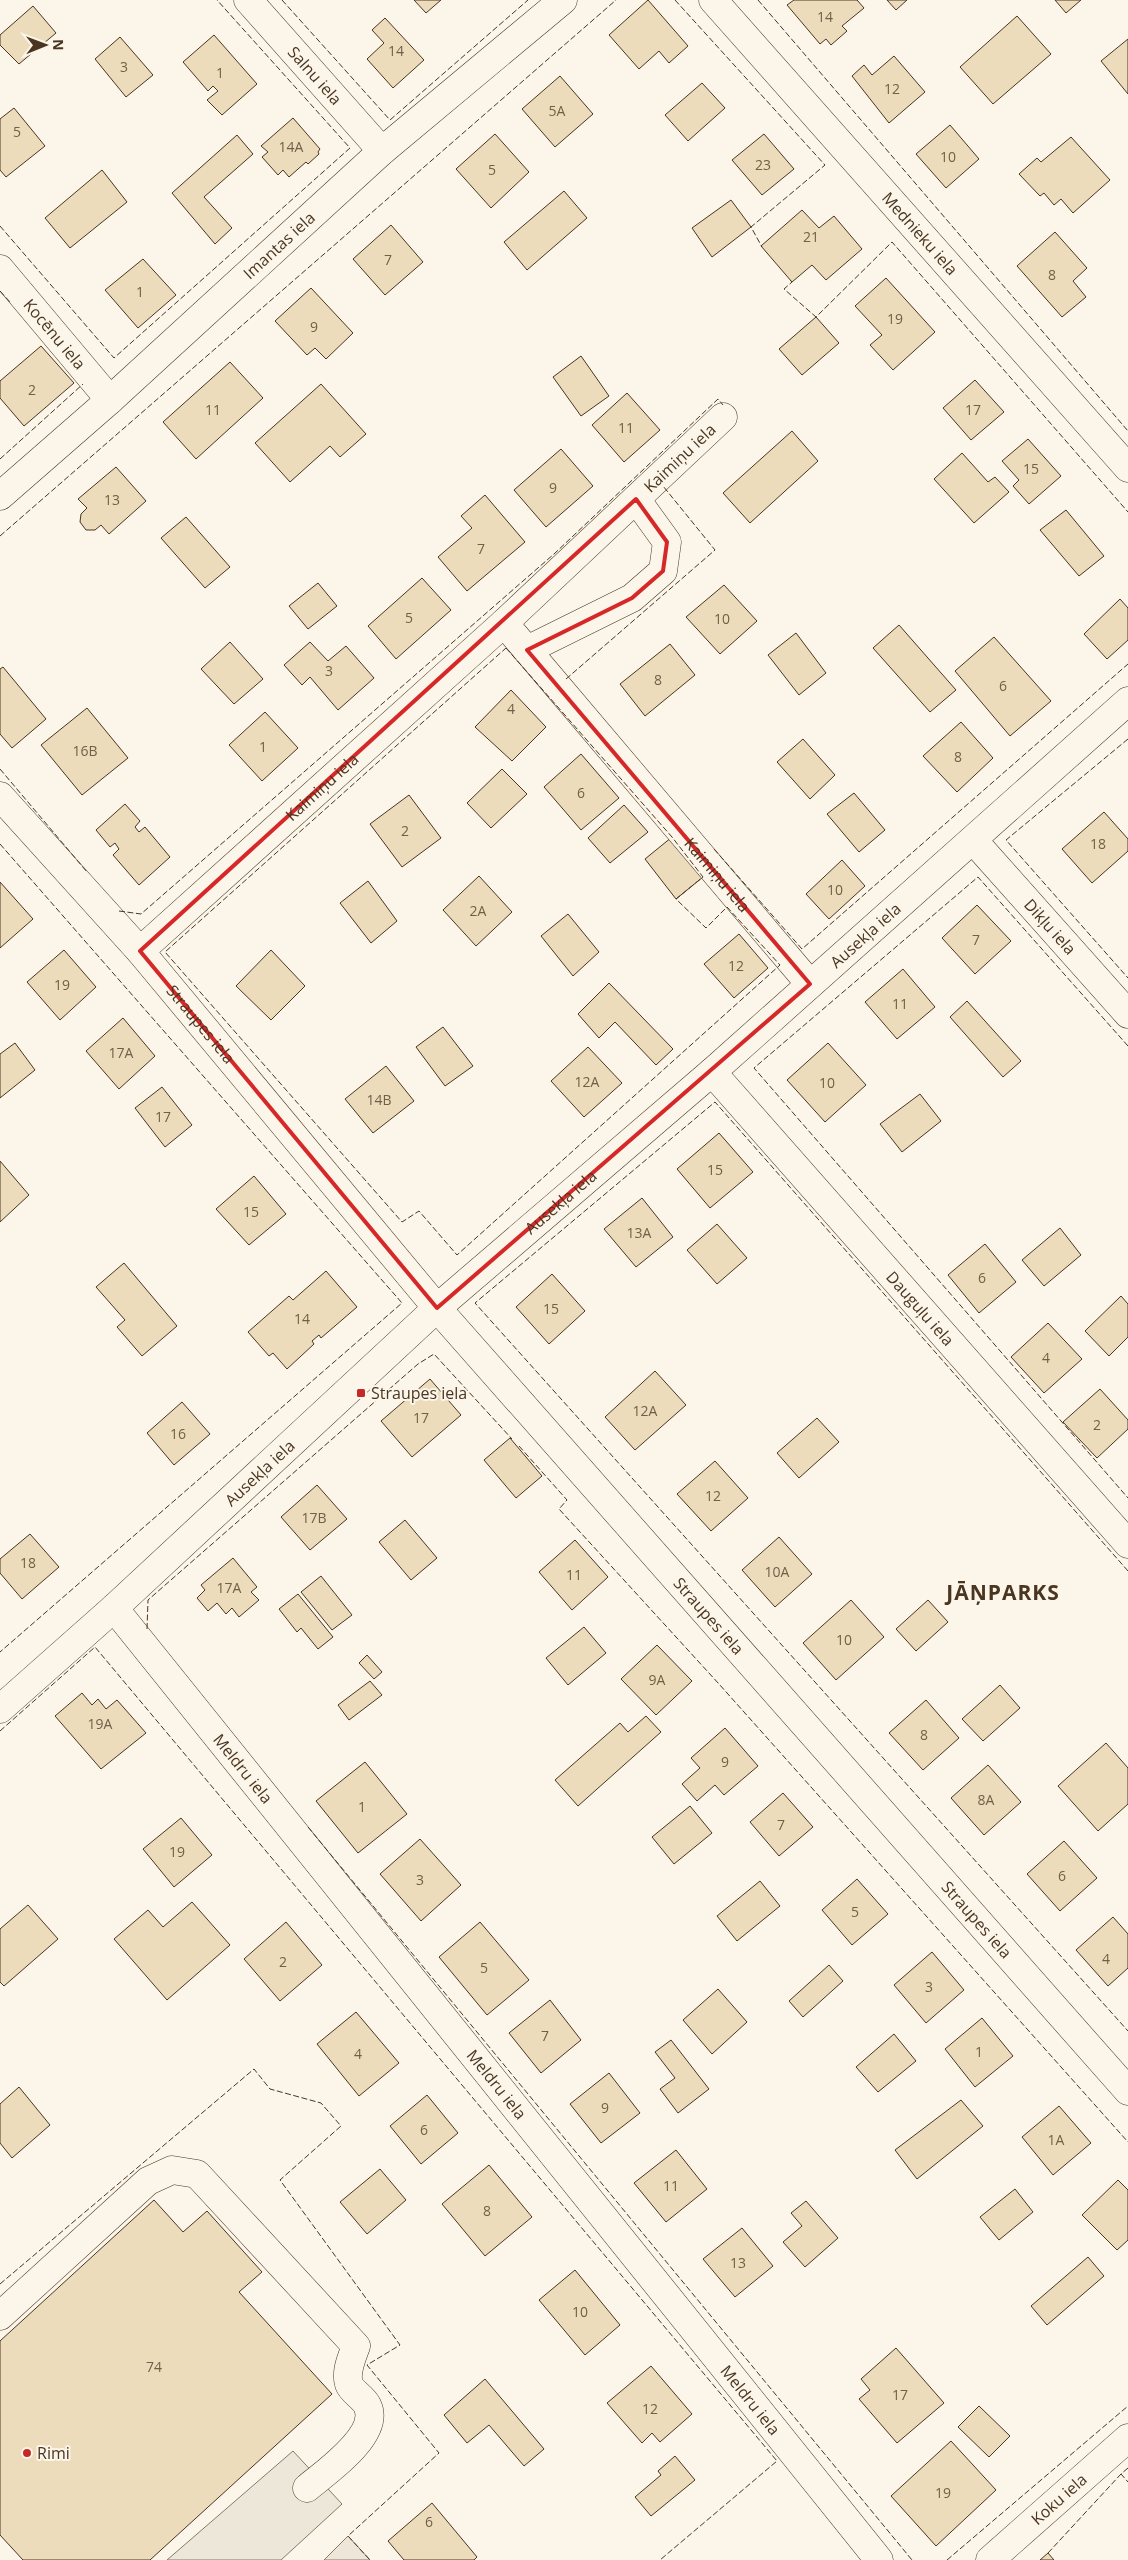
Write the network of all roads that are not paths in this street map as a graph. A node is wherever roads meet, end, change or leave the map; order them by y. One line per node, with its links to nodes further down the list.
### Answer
1 (248, 0): 4 (street, Salnu iela)
2 (563, 0): 4 (street, Imantas iela)
3 (712, 0): 8 (street, Mednieku iela)
4 (382, 151): 6 (street, Imantas iela)
5 (0, 269): 6 (street, Kocēnu iela)
6 (110, 400): 9 (street, Imantas iela)
7 (723, 417): 10 (street, Kaimiņu iela)
8 (1128, 468)
9 (0, 496)
10 (636, 499): 11 (street, Kaimiņu iela); 12 (street, Kaimiņu iela)
11 (504, 622): 12 (street, Kaimiņu iela); 16 (street, Kaimiņu iela)
12 (527, 650): 17 (street, Kaimiņu iela)
13 (1128, 700): 15 (street, Ausekļa iela)
14 (0, 796): 16 (street, Straupes iela)
15 (973, 840): 17 (street, Ausekļa iela); 18 (street, Dikļu iela)
16 (140, 952): 20 (street, Straupes iela)
17 (810, 984): 19 (street, Ausekļa iela)
18 (1128, 1014)
19 (712, 1072): 20 (street, Ausekļa iela); 21 (street, Dauguļu iela)
20 (438, 1308): 22 (street, Ausekļa iela); 24 (street, Straupes iela)
21 (1128, 1544)
22 (114, 1608): 23 (street, Ausekļa iela); 28 (street, Meldru iela)
23 (0, 1709)
24 (1128, 2091)
25 (0, 2316): 27 (street)
26 (1128, 2438): 29 (street, Koku iela)
27 (307, 2488)
28 (879, 2560)
29 (990, 2560)

